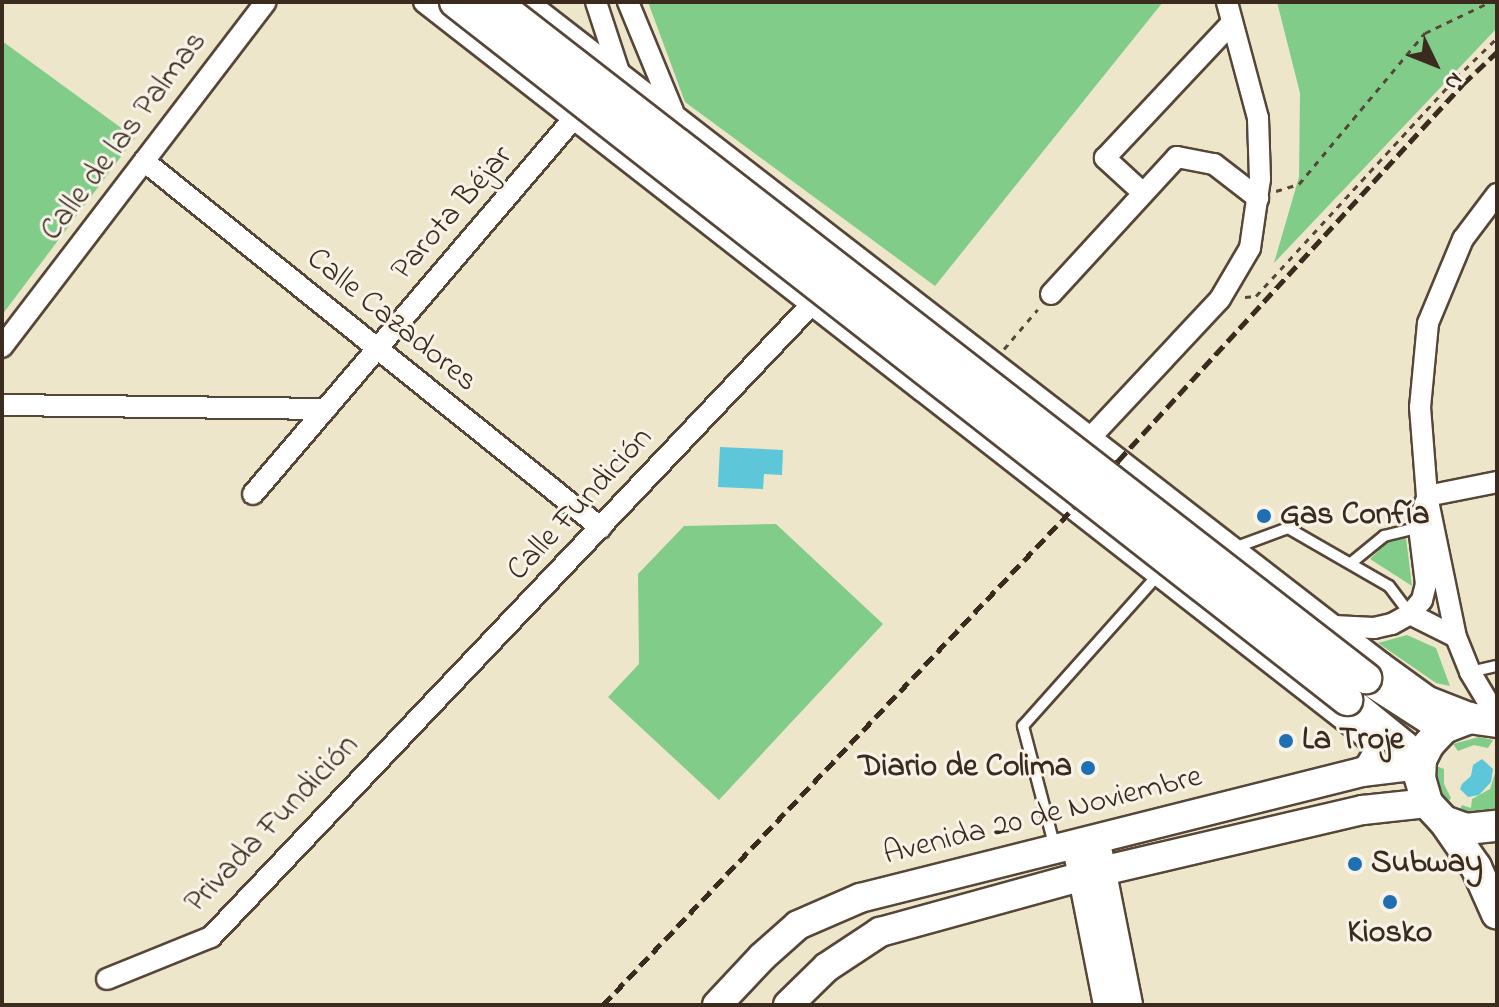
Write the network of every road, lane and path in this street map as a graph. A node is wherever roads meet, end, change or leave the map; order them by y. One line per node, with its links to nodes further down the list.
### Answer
1 (266, 2): 15 (street, Calle de las Palmas)
2 (424, 2): 14 (street)
3 (455, 2): 44 (main road, bridge)
4 (495, 2): 44 (main road, bridge)
5 (528, 2): 12 (street)
6 (596, 2): 12 (street)
7 (628, 2): 13 (street)
8 (1227, 2): 10 (street)
9 (1490, 2): 18 (path)
10 (1231, 24): 16 (street); 18 (street)
11 (1497, 38): 20 (path)
12 (619, 72): 13 (street)
13 (675, 114): 24 (street)
14 (574, 118): 21 (street); 23 (street, Parota Béjar)
15 (144, 161): 22 (street, Calle de las Palmas); 23 (street, Calle Cazadores)
16 (1143, 193): 18 (street); 19 (street)
17 (1497, 194): 32 (street)
18 (1258, 198): 20 (street)
19 (1051, 294): 24 (path)
20 (1220, 299): 27 (street)
21 (812, 304): 31 (street); 34 (street, Calle Fundición)
22 (2, 347)
23 (377, 349): 26 (street, Parota Béjar); 34 (street, Calle Cazadores)
24 (992, 362): 27 (street)
25 (2, 405): 26 (street)
26 (326, 409): 30 (street, Parota Béjar)
27 (1094, 442): 29 (street); 31 (street)
28 (1497, 482): 32 (street)
29 (1156, 488): 35 (street); 36 (street)
30 (253, 494)
31 (1058, 495): 35 (street)
32 (1427, 496): 33 (street); 41 (street)
33 (1419, 527): 37 (lane); 39 (street)
34 (601, 528): 47 (street, Calle Fundición)
35 (1112, 537): 38 (street)
36 (1234, 548): 37 (lane); 40 (street)
37 (1351, 563): 39 (lane)
38 (1159, 574): 49 (street); 52 (lane)
39 (1410, 614): 40 (street); 41 (street)
40 (1334, 626): 45 (street)
41 (1456, 637): 43 (street)
42 (1497, 666): 43 (lane)
43 (1470, 672): 45 (street)
44 (1357, 689): 46 (main road); 48 (main road)
45 (1493, 719): 46 (main road)
46 (1444, 728): 48 (main road)
47 (392, 747): 55 (street, Privada Fundición)
48 (1421, 762): 49 (main road, Avenida 20 de Noviembre); 50 (main road)
49 (1362, 772): 52 (main road, Avenida 20 de Noviembre)
50 (1436, 812): 51 (main road); 53 (main road, Avenida 20 de Noviembre); 54 (main road)
51 (1497, 826)
52 (1076, 845): 53 (main road); 56 (main road, Avenida 20 de Noviembre)
53 (1092, 874): 57 (main road, Avenida 20 de Noviembre); 58 (main road); 59 (main road)
54 (1497, 914)
55 (107, 979)
56 (717, 1005)
57 (788, 1005)
58 (1108, 1005)
59 (1128, 1005)

